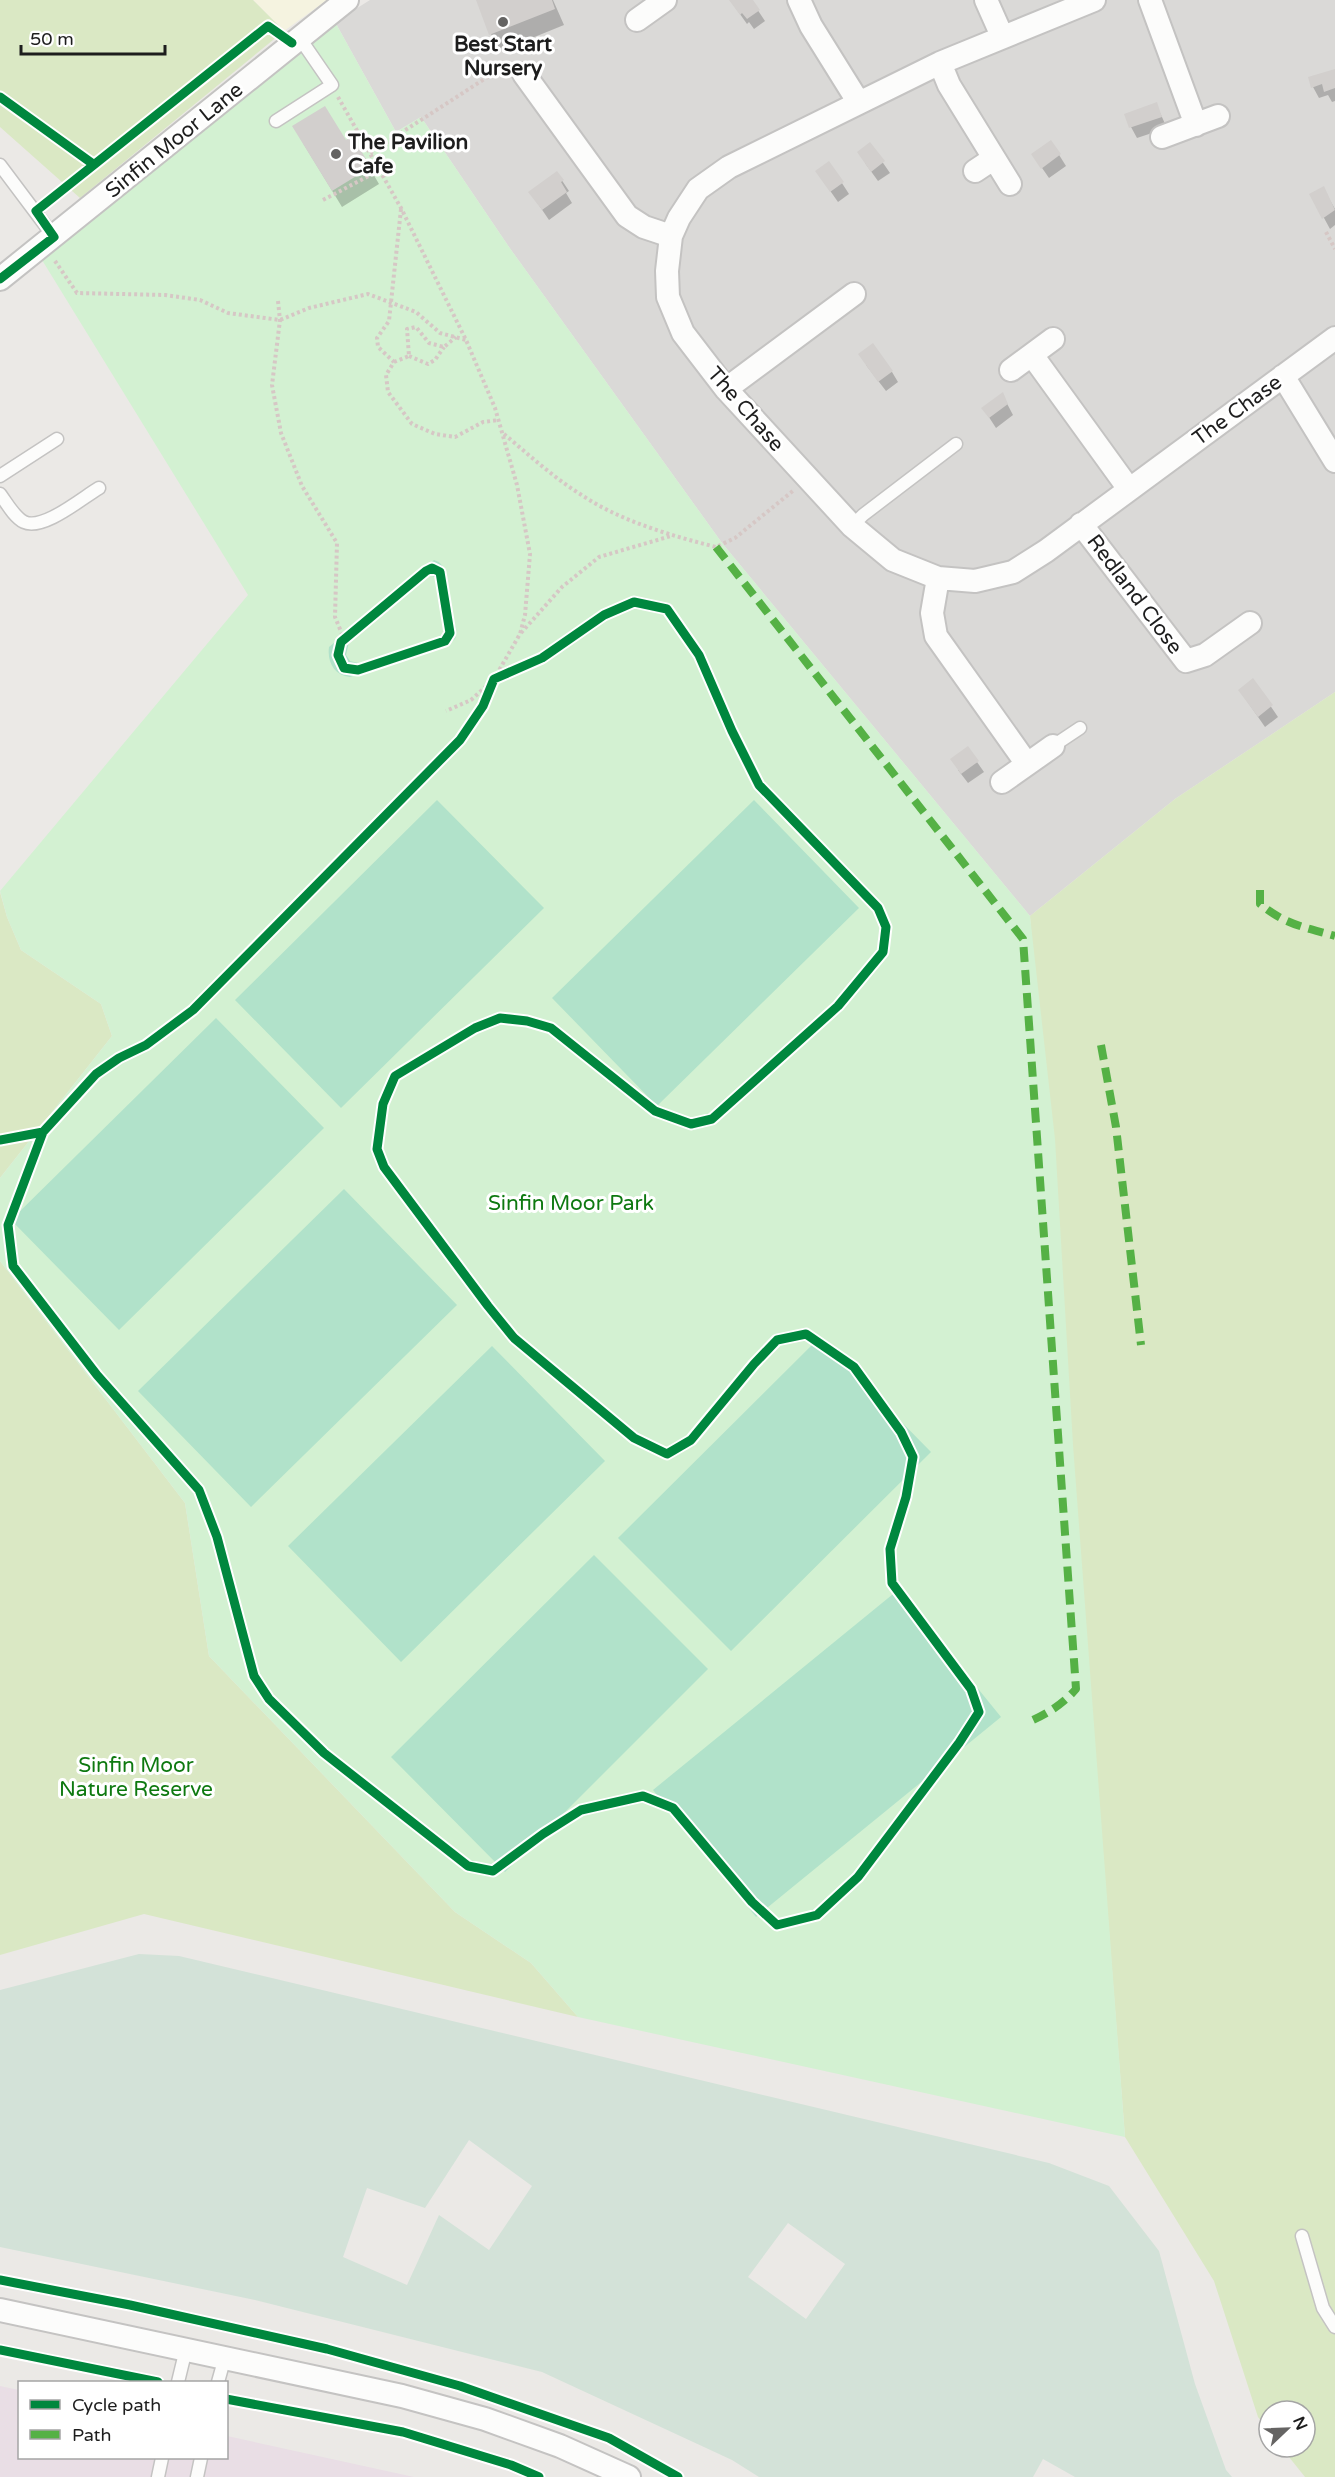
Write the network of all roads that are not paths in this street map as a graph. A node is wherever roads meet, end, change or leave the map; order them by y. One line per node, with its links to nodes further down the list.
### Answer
1 (347, 0): 9 (street, Sinfin Moor Lane)
2 (664, 0): 7 (street)
3 (800, 0): 12 (street)
4 (986, 0): 8 (street)
5 (1095, 0): 8 (street, The Chase)
6 (1150, 0): 15 (street)
7 (638, 20)
8 (1002, 36): 10 (street, The Chase)
9 (299, 37): 14 (lane); 20 (street, Sinfin Moor Lane)
10 (940, 63): 12 (street, The Chase); 18 (street)
11 (526, 89): 19 (street)
12 (859, 103): 19 (street, The Chase)
13 (1218, 117): 15 (street)
14 (276, 121)
15 (1196, 125): 16 (street)
16 (1162, 137)
17 (0, 165): 20 (lane)
18 (1010, 184)
19 (671, 236): 28 (street, The Chase)
20 (49, 242): 21 (street, Sinfin Moor Lane)
21 (0, 279)
22 (854, 294): 28 (street)
23 (1335, 338): 27 (street, The Chase)
24 (1053, 339): 25 (street)
25 (1032, 355): 26 (street); 34 (street)
26 (1011, 370)
27 (1283, 376): 31 (street); 34 (street, The Chase)
28 (726, 389): 37 (street, The Chase)
29 (57, 440): 32 (lane)
30 (956, 444): 37 (lane)
31 (1335, 461)
32 (0, 476)
33 (99, 488): 35 (lane)
34 (1129, 489): 36 (street, The Chase)
35 (0, 494)
36 (1081, 524): 38 (street, The Chase); 39 (street, Redland Close)
37 (852, 526): 38 (street, The Chase)
38 (938, 578): 42 (street)
39 (1250, 622)
40 (1080, 728): 41 (lane)
41 (1053, 746): 42 (street)
42 (1028, 764): 43 (street)
43 (1002, 782)
44 (1302, 2236): 46 (lane)
45 (0, 2310): 47 (street)
46 (1335, 2327)
47 (186, 2349): 48 (street); 49 (lane)
48 (225, 2357): 50 (lane); 55 (street)
49 (178, 2381)
50 (218, 2381)
51 (162, 2459): 53 (lane)
52 (201, 2459): 54 (lane)
53 (158, 2477)
54 (197, 2477)
55 (629, 2477)

